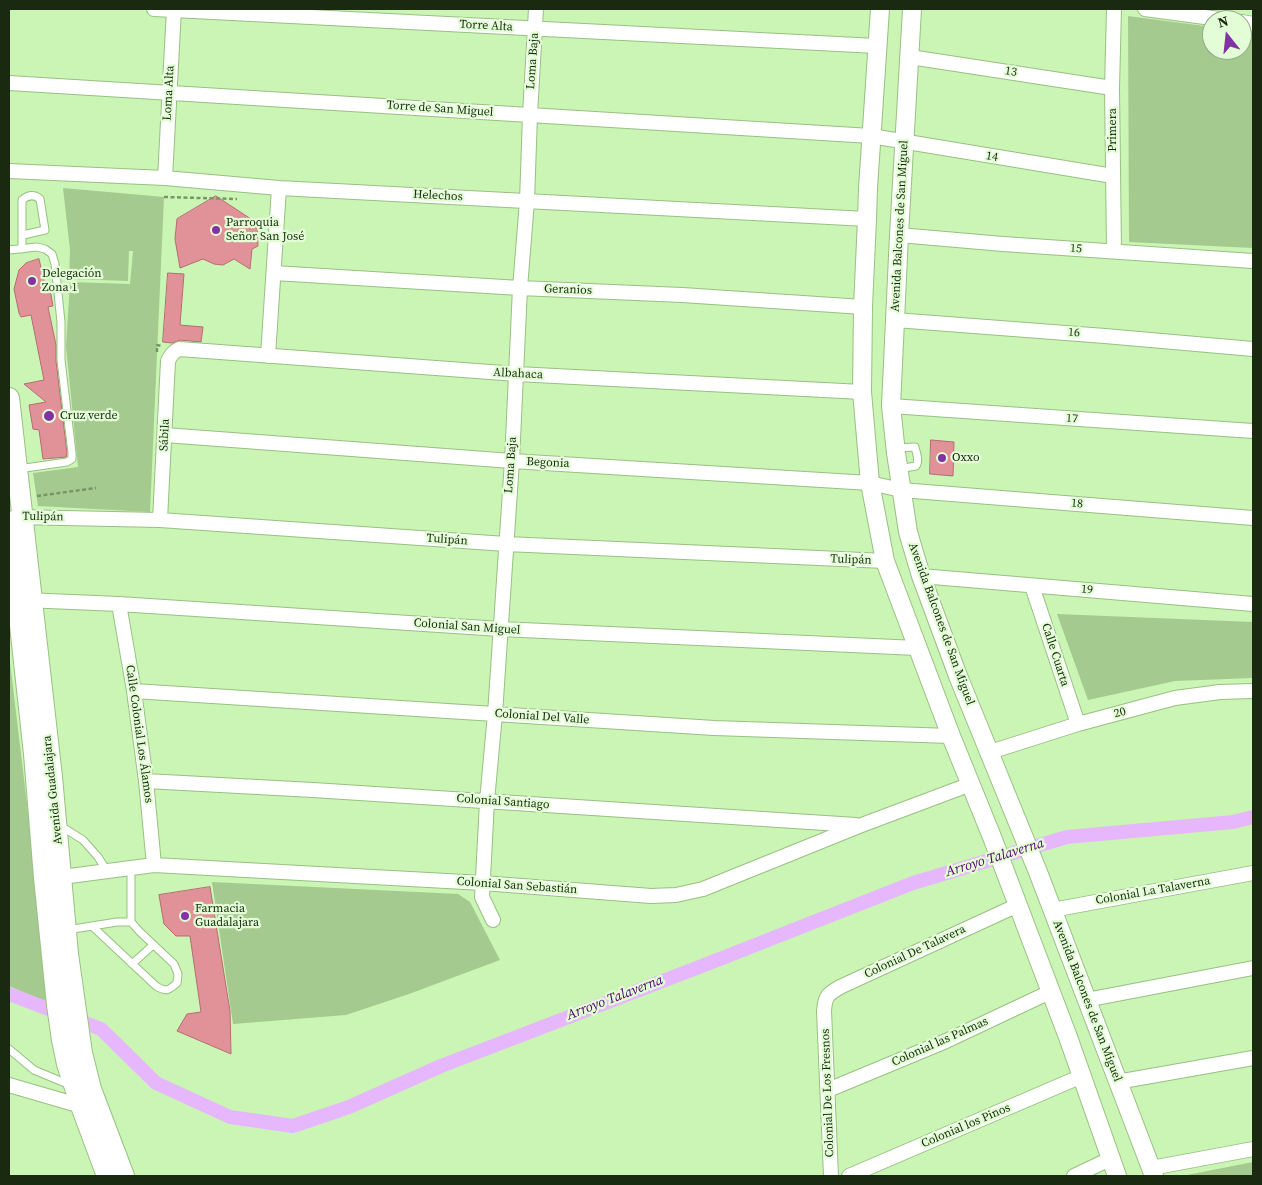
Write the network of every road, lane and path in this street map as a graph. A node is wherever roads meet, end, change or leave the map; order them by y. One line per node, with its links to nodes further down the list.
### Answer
1 (154, 9): 7 (street, Torre Alta)
2 (536, 9): 9 (street, Loma Baja)
3 (880, 9): 10 (street)
4 (912, 9): 11 (street, Avenida Balcones de San Miguel)
5 (1114, 9): 13 (street, Primera)
6 (1145, 9): 8 (street)
7 (174, 10): 9 (street, Torre Alta); 14 (street, Loma Alta)
8 (1202, 17)
9 (536, 28): 10 (street, Torre Alta); 15 (street, Loma Baja)
10 (877, 46): 16 (street)
11 (910, 57): 13 (street, 13); 17 (street, Avenida Balcones de San Miguel)
12 (9, 83): 14 (street, Torre de San Miguel)
13 (1112, 88): 19 (street, Primera)
14 (169, 93): 15 (street, Torre de San Miguel); 20 (street, Loma Alta)
15 (530, 115): 16 (street, Torre de San Miguel); 24 (street, Loma Baja)
16 (871, 136): 17 (street, 14); 25 (street)
17 (904, 142): 19 (street, 14); 27 (street, Avenida Balcones de San Miguel)
18 (9, 171): 20 (street, Helechos)
19 (1113, 176): 30 (street, Primera)
20 (165, 178): 21 (street, Helechos)
21 (279, 188): 24 (street, Helechos); 32 (street)
22 (164, 197): 23 (path)
23 (239, 199)
24 (527, 201): 25 (street, Helechos); 33 (street, Loma Baja)
25 (867, 219): 34 (street)
26 (23, 235): 26 (lane); 28 (lane)
27 (899, 235): 30 (street, 15); 35 (street, Avenida Balcones de San Miguel)
28 (22, 249): 29 (lane); 46 (lane)
29 (9, 250)
30 (1114, 251): 31 (street, 15)
31 (1253, 260)
32 (274, 273): 33 (street, Geranios); 39 (street)
33 (520, 288): 34 (street, Geranios); 40 (street, Loma Baja)
34 (863, 307): 41 (street)
35 (894, 320): 37 (street, 16); 43 (street, Avenida Balcones de San Miguel)
36 (171, 348): 38 (path); 39 (street, Albahaca); 45 (street, Sábila)
37 (1253, 349)
38 (157, 355)
39 (268, 356): 40 (street, Albahaca)
40 (517, 374): 41 (street, Albahaca); 47 (street, Loma Baja)
41 (862, 392): 48 (street)
42 (9, 398): 46 (main road, Avenida Guadalajara)
43 (891, 406): 44 (street, 17); 50 (street, Avenida Balcones de San Miguel)
44 (1253, 431)
45 (165, 436): 47 (street, Begonia); 54 (street, Sábila)
46 (14, 461): 53 (main road, Avenida Guadalajara)
47 (512, 461): 48 (street, Begonia); 55 (street, Loma Baja)
48 (870, 483): 50 (street, Begonia); 56 (street)
49 (96, 488): 51 (path)
50 (901, 490): 52 (street, 18); 57 (street, Avenida Balcones de San Miguel)
51 (37, 496)
52 (1253, 518)
53 (13, 519): 54 (street, Tulipán); 59 (main road, Avenida Guadalajara)
54 (160, 520): 55 (street, Tulipán)
55 (506, 544): 56 (street, Tulipán); 62 (street, Loma Baja)
56 (885, 561): 63 (street)
57 (921, 576): 58 (street, 19); 69 (street, Avenida Balcones de San Miguel)
58 (1032, 586): 61 (street, 19); 67 (street, Calle Cuarta)
59 (24, 600): 60 (street, Colonial San Miguel); 73 (main road, Avenida Guadalajara); 79 (main road, Avenida Guadalajara)
60 (119, 604): 62 (street, Colonial San Miguel); 64 (street, Calle Colonial Los Álamos)
61 (1253, 604)
62 (500, 630): 63 (street, Colonial San Miguel); 66 (street, Loma Baja)
63 (918, 648): 68 (street)
64 (134, 691): 66 (street, Colonial Del Valle); 70 (street, Calle Colonial Los Álamos)
65 (1253, 691): 67 (street, 20)
66 (494, 714): 68 (street, Colonial Del Valle); 72 (street, Loma Baja)
67 (1078, 724): 69 (street, 20)
68 (951, 736): 71 (street)
69 (990, 752): 82 (street, Avenida Balcones de San Miguel)
70 (146, 781): 72 (street, Colonial Santiago); 75 (street, Calle Colonial Los Álamos)
71 (971, 784): 74 (street, Colonial San Sebastián); 81 (street)
72 (487, 801): 74 (street, Colonial Santiago); 80 (street, Loma Baja)
73 (56, 824): 77 (lane); 79 (main road, Avenida Guadalajara)
74 (859, 826): 80 (street, Colonial San Sebastián)
75 (154, 865): 76 (street, Colonial San Sebastián); 80 (street, Colonial San Sebastián)
76 (131, 868): 77 (street, Colonial San Sebastián); 84 (lane)
77 (107, 871): 79 (street, Colonial San Sebastián)
78 (1253, 873): 82 (street, Colonial La Talaverna)
79 (53, 878): 86 (main road, Avenida Guadalajara); 101 (main road, Avenida Guadalajara)
80 (483, 883): 83 (street, Loma Baja)
81 (1015, 897): 90 (street); 92 (street, Colonial De Talavera)
82 (1052, 910): 91 (street, Avenida Balcones de San Miguel)
83 (493, 920)
84 (131, 922): 85 (lane); 87 (lane)
85 (92, 926): 86 (lane); 88 (lane)
86 (66, 930): 106 (main road, Avenida Guadalajara)
87 (153, 945): 88 (lane); 88 (lane)
88 (132, 964)
89 (1253, 968): 91 (street)
90 (1050, 992): 94 (street); 100 (street, Colonial las Palmas)
91 (1086, 1000): 93 (street, Avenida Balcones de San Miguel)
92 (824, 1010): 100 (street, Colonial De Los Fresnos)
93 (1096, 1028): 94 (street); 98 (street, Avenida Balcones de San Miguel)
94 (1068, 1037): 97 (street)
95 (9, 1049): 101 (lane)
96 (1253, 1058): 98 (street)
97 (1082, 1076): 103 (street); 108 (street, Colonial los Pinos)
98 (1117, 1082): 104 (street, Avenida Balcones de San Miguel)
99 (9, 1085): 101 (street)
100 (828, 1090): 107 (street, Colonial De Los Fresnos)
101 (78, 1097): 105 (main road, Avenida Guadalajara)
102 (1253, 1149): 104 (street)
103 (1110, 1159): 109 (street); 110 (street)
104 (1152, 1172)
105 (107, 1176)
106 (124, 1176)
107 (831, 1176)
108 (849, 1176)
109 (1074, 1176)
110 (1117, 1176)

